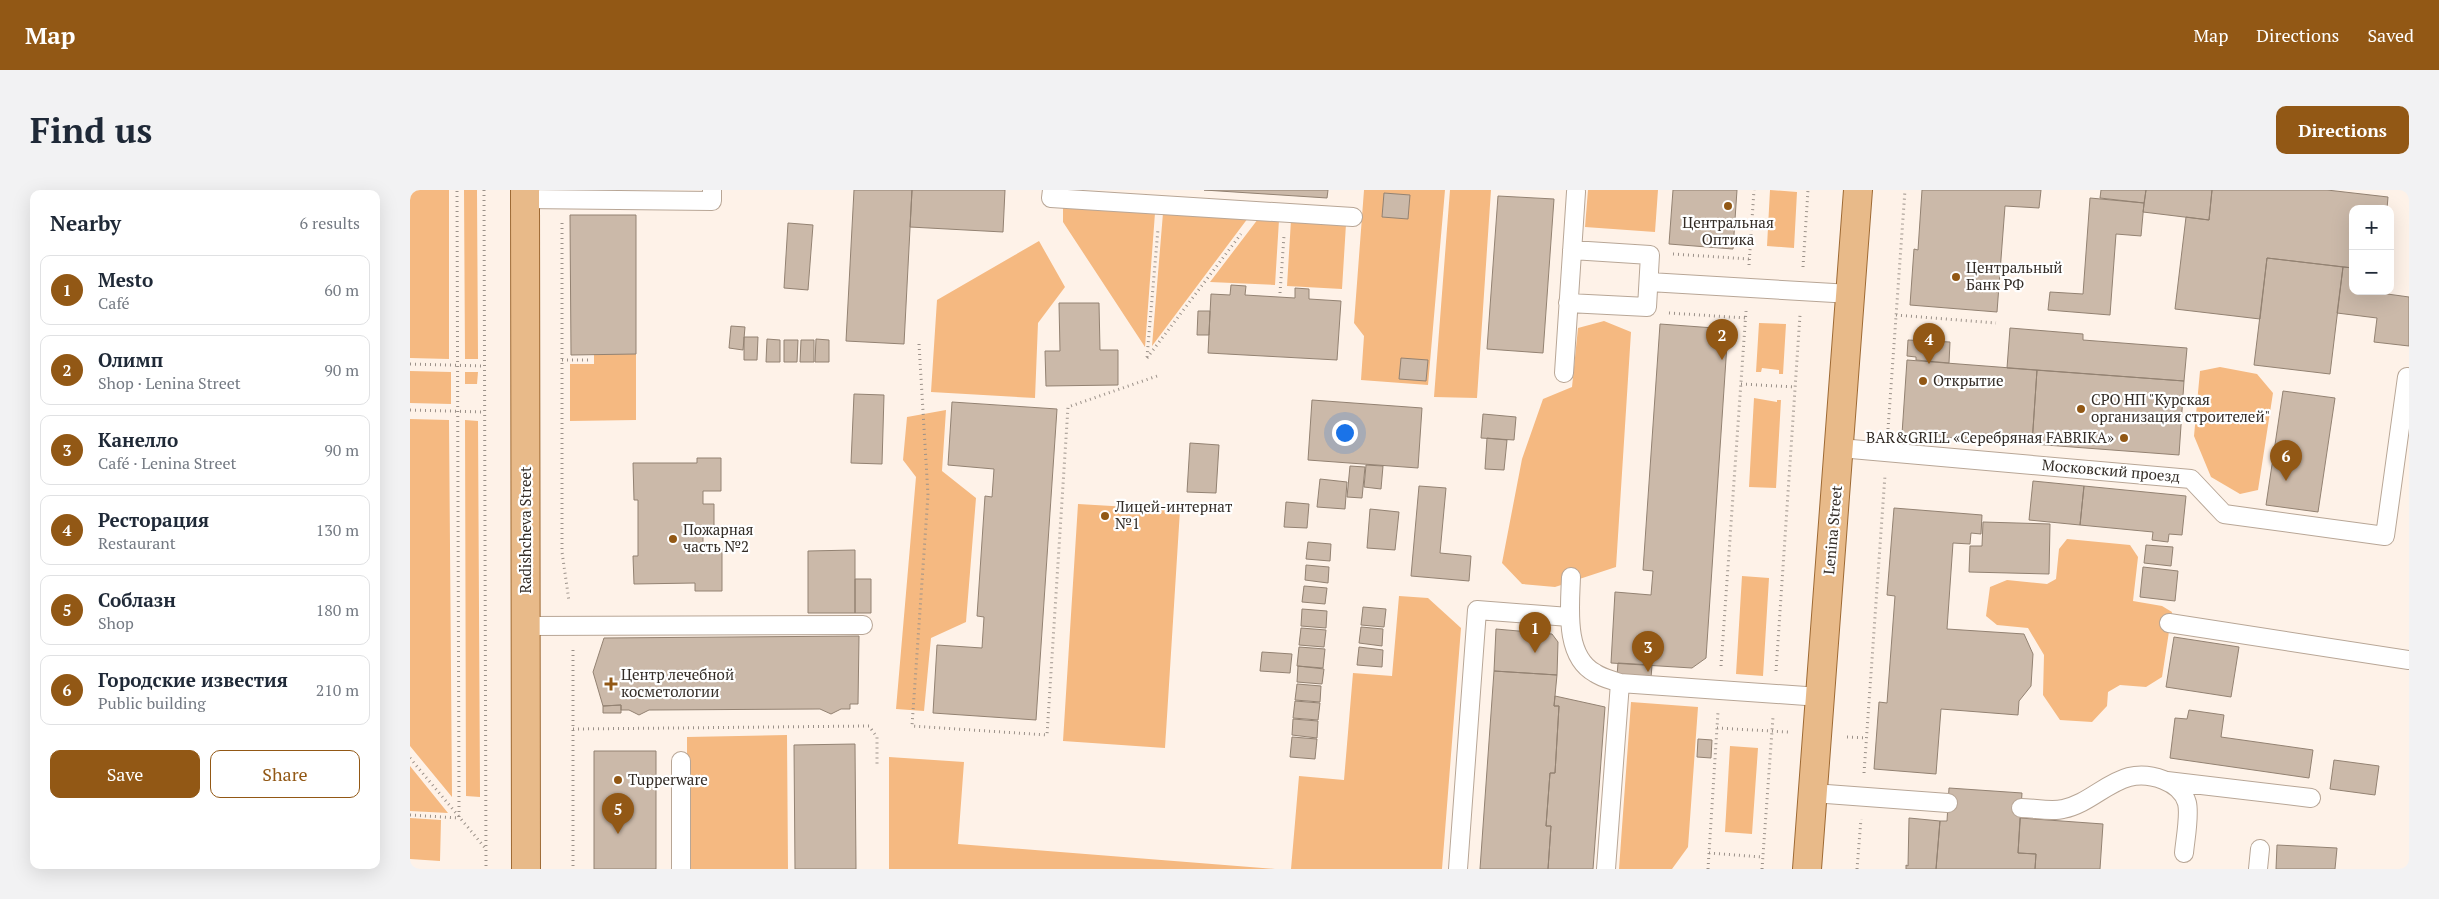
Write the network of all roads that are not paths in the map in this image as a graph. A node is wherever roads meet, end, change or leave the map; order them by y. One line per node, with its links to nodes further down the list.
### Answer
1 (712, 190): 5 (lane)
2 (1052, 190): 6 (lane)
3 (1858, 190): 9 (main road, Lenina Street)
4 (1576, 192): 7 (lane)
5 (525, 194): 18 (main road, Radishcheva Street)
6 (1353, 217)
7 (1572, 250): 8 (lane); 10 (lane)
8 (1649, 282): 9 (lane); 10 (lane)
9 (1851, 294): 13 (main road, Lenina Street)
10 (1568, 303): 11 (lane)
11 (1564, 373)
12 (2407, 377): 13 (lane, Московский проезд)
13 (1840, 448): 21 (main road, Lenina Street)
14 (1571, 577): 15 (lane)
15 (1569, 618): 20 (lane); 32 (lane)
16 (2169, 624): 19 (lane)
17 (863, 625): 18 (lane)
18 (527, 626): 30 (main road, Radishcheva Street)
19 (2409, 660)
20 (1620, 683): 21 (lane); 33 (lane)
21 (1820, 697): 24 (main road, Lenina Street)
22 (681, 761): 31 (lane)
23 (2167, 781): 25 (lane); 27 (lane); 29 (lane)
24 (1813, 793): 26 (lane); 34 (main road, Lenina Street)
25 (2311, 798)
26 (1948, 803)
27 (2021, 808)
28 (2260, 849): 35 (lane)
29 (2184, 853)
30 (526, 869)
31 (681, 869)
32 (1458, 869)
33 (1606, 869)
34 (1807, 869)
35 (2258, 869)

